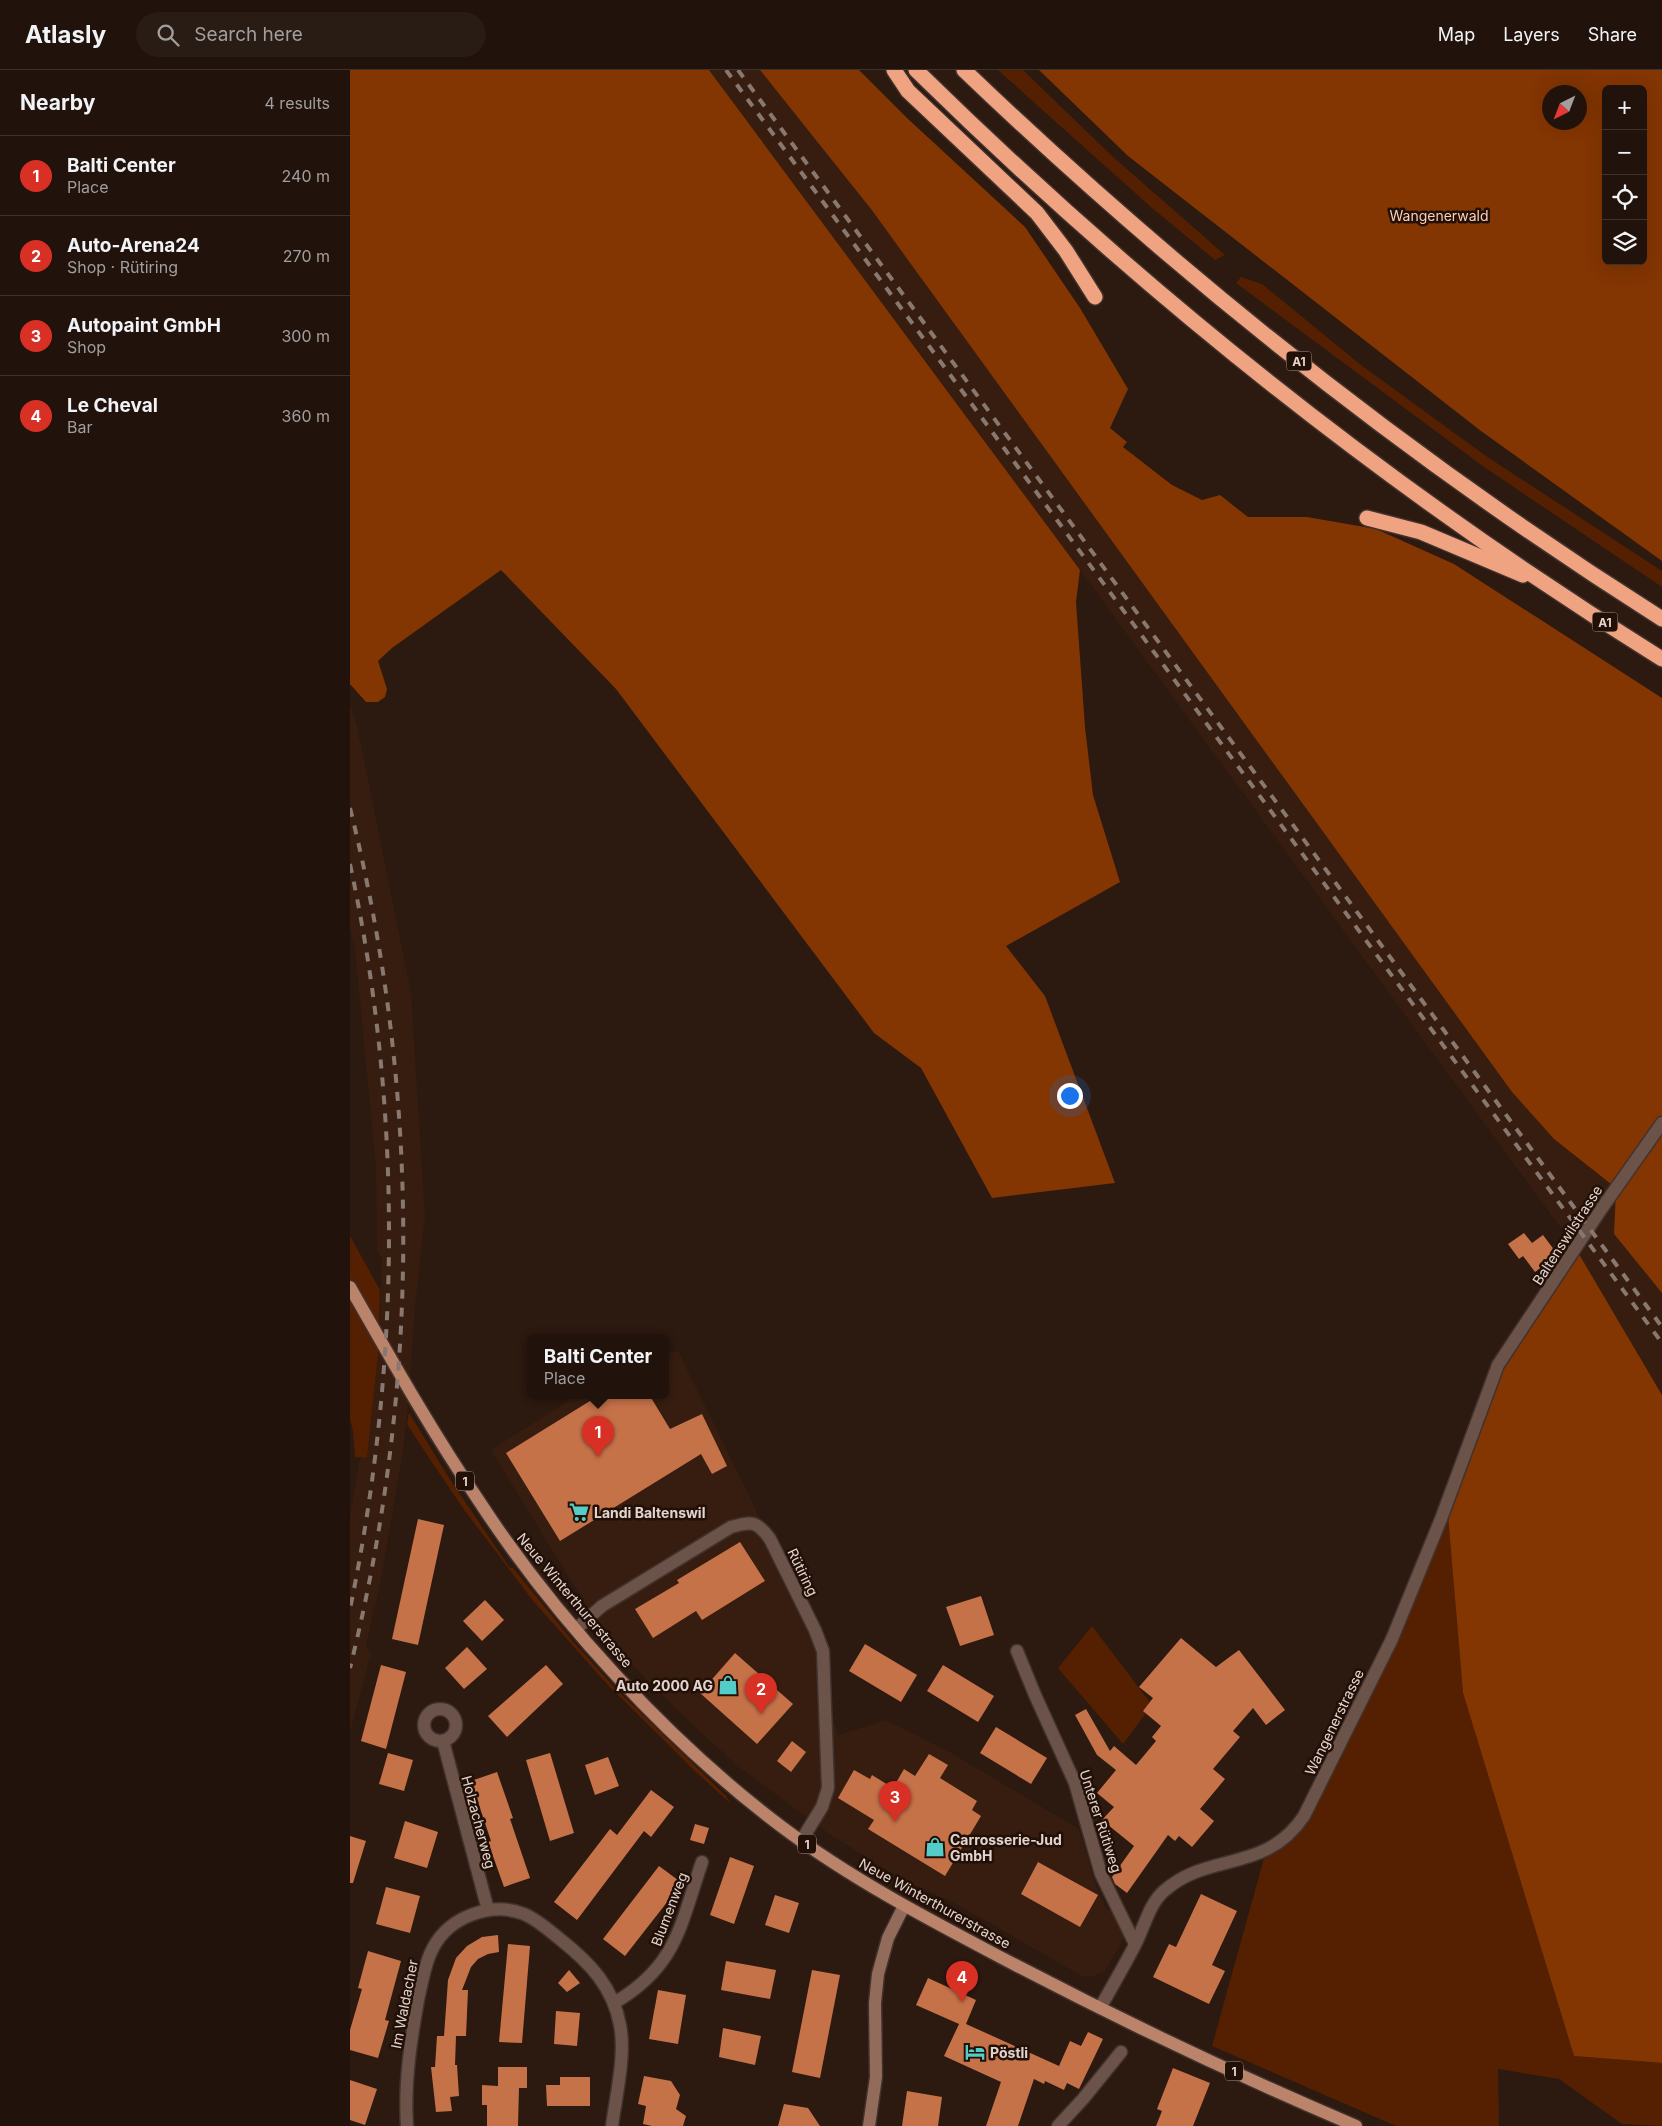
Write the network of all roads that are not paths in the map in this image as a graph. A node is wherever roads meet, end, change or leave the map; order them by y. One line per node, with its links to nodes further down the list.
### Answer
1 (894, 70): 4 (highway)
2 (916, 70): 6 (highway, A1)
3 (964, 70): 7 (highway, A1)
4 (1095, 297)
5 (1367, 518): 6 (highway, A1)
6 (1548, 585): 8 (highway, A1)
7 (1662, 618)
8 (1662, 659)
9 (1662, 1123): 11 (street, Baltenswilstrasse)
10 (350, 1287): 12 (main road, Neue Winterthurerstrasse / 1)
11 (1498, 1365): 19 (street, Wangenerstrasse)
12 (576, 1629): 15 (main road, Neue Winterthurerstrasse / 1); 15 (street, Rütiring)
13 (1017, 1651): 19 (street, Unterer Rütiweg)
14 (443, 1741): 18 (street, Holzacherweg)
15 (802, 1841): 17 (main road, Neue Winterthurerstrasse / 1)
16 (702, 1862): 20 (street, Blumenweg)
17 (904, 1906): 21 (main road, Neue Winterthurerstrasse / 1); 25 (main road)
18 (488, 1910): 20 (street, Im Waldacher); 23 (street, Im Waldacher)
19 (1135, 1944): 21 (street, Wangenerstrasse)
20 (614, 2003): 24 (street, Im Waldacher)
21 (1100, 2008): 27 (main road, Neue Winterthurerstrasse / 1)
22 (1121, 2052): 26 (street)
23 (407, 2126)
24 (612, 2126)
25 (869, 2126)
26 (1058, 2126)
27 (1356, 2126)

